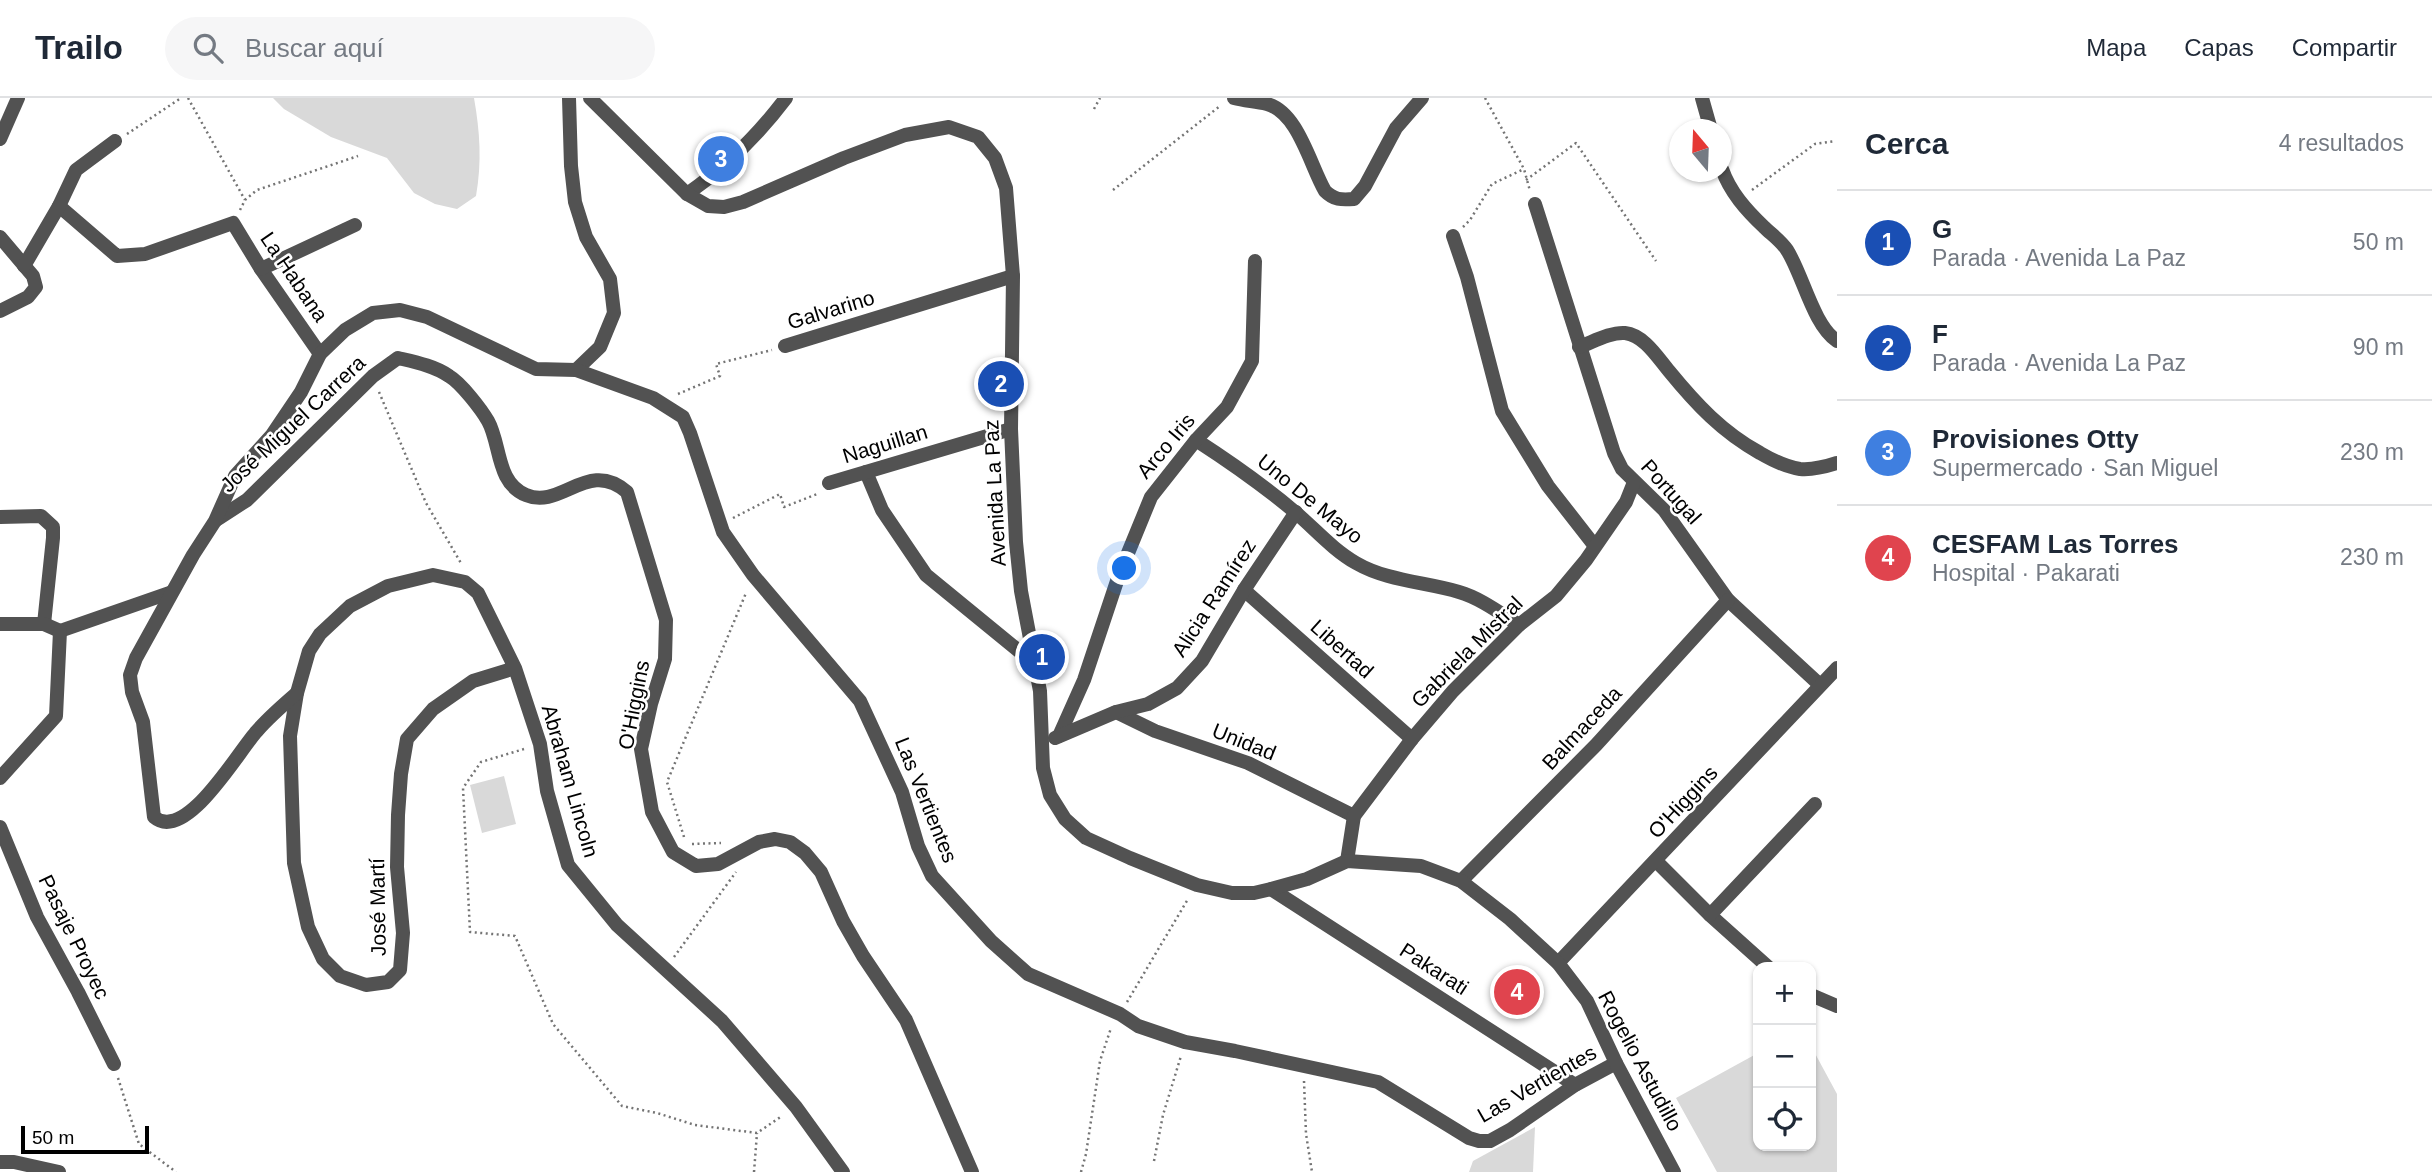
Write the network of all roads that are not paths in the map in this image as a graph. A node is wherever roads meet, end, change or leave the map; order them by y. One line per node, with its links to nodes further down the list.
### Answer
1 (18, 98): 9 (street)
2 (569, 98): 28 (street)
3 (590, 98): 12 (street, Avenida La Paz)
4 (786, 98): 12 (street)
5 (1234, 98): 6 (street)
6 (1422, 98)
7 (1702, 98): 8 (street)
8 (1708, 119)
9 (0, 139)
10 (115, 141): 14 (street)
11 (1728, 182): 23 (street)
12 (687, 194): 21 (street, Avenida La Paz)
13 (1535, 204): 25 (street, Portugal)
14 (59, 206): 19 (street); 20 (street, La Habana)
15 (355, 225): 20 (street)
16 (1453, 236): 38 (street)
17 (0, 237): 19 (street)
18 (1255, 261): 30 (street, Arco Iris)
19 (24, 265): 22 (street)
20 (261, 270): 26 (street, La Habana)
21 (1013, 276): 24 (street, Galvarino); 29 (street, Avenida La Paz)
22 (0, 312)
23 (1837, 341)
24 (785, 346)
25 (1579, 348): 31 (street); 33 (street, Portugal)
26 (320, 354): 28 (street, Las Vertientes); 37 (street, José Miguel Carrera)
27 (398, 358): 37 (street, José Miguel Carrera); 75 (street, O'Higgins)
28 (576, 370): 70 (street, Las Vertientes)
29 (1011, 429): 32 (street, Naguillan); 46 (street, Avenida La Paz)
30 (1196, 440): 35 (street, Uno De Mayo); 52 (street, Arco Iris)
31 (1837, 463)
32 (866, 472): 34 (street, Naguillan); 46 (street)
33 (1634, 482): 38 (street, Gabriela Mistral); 41 (street, Portugal)
34 (829, 483)
35 (1296, 512): 39 (street, Alicia Ramírez); 44 (street, Uno De Mayo)
36 (0, 517): 43 (street)
37 (215, 521): 40 (street, José Miguel Carrera)
38 (1594, 545): 44 (street, Gabriela Mistral)
39 (1244, 590): 51 (street, Alicia Ramírez); 53 (street, Libertad)
40 (172, 593): 45 (street); 50 (street, José Miguel Carrera)
41 (1728, 600): 49 (street, Portugal); 61 (street, Balmaceda)
42 (0, 624): 43 (street)
43 (44, 624): 45 (street)
44 (1519, 625): 53 (street, Gabriela Mistral)
45 (60, 631): 55 (street)
46 (1036, 665): 54 (street, Avenida La Paz)
47 (515, 668): 50 (street, Abraham Lincoln); 50 (street, José Martí); 74 (street, Abraham Lincoln)
48 (1837, 668): 49 (street, O'Higgins)
49 (1820, 685): 60 (street, O'Higgins)
50 (297, 693)
51 (1116, 712): 52 (street, Alicia Ramírez); 57 (street, Unidad)
52 (1059, 736): 54 (street, Alicia Ramírez)
53 (1412, 739): 57 (street, Gabriela Mistral)
54 (1042, 744): 62 (street, Avenida La Paz)
55 (0, 778)
56 (1815, 804): 63 (street)
57 (1354, 816): 59 (street, Gabriela Mistral)
58 (0, 827): 69 (street, Pasaje Proyec)
59 (1347, 861): 61 (street, Rogelio Astudillo); 62 (street, Rogelio Astudillo)
60 (1656, 861): 63 (street); 65 (street, O'Higgins)
61 (1461, 881): 65 (street, Rogelio Astudillo)
62 (1271, 889): 70 (street, Pakarati)
63 (1710, 915): 64 (street)
64 (1762, 962)
65 (1558, 964): 68 (street, Rogelio Astudillo)
66 (1816, 997): 67 (street)
67 (1837, 1006)
68 (1616, 1063): 70 (street, Las Vertientes); 72 (street, Rogelio Astudillo)
69 (114, 1065)
70 (1575, 1085)
71 (0, 1162): 73 (street)
72 (1668, 1169)
73 (59, 1172)
74 (843, 1172)
75 (972, 1172)

